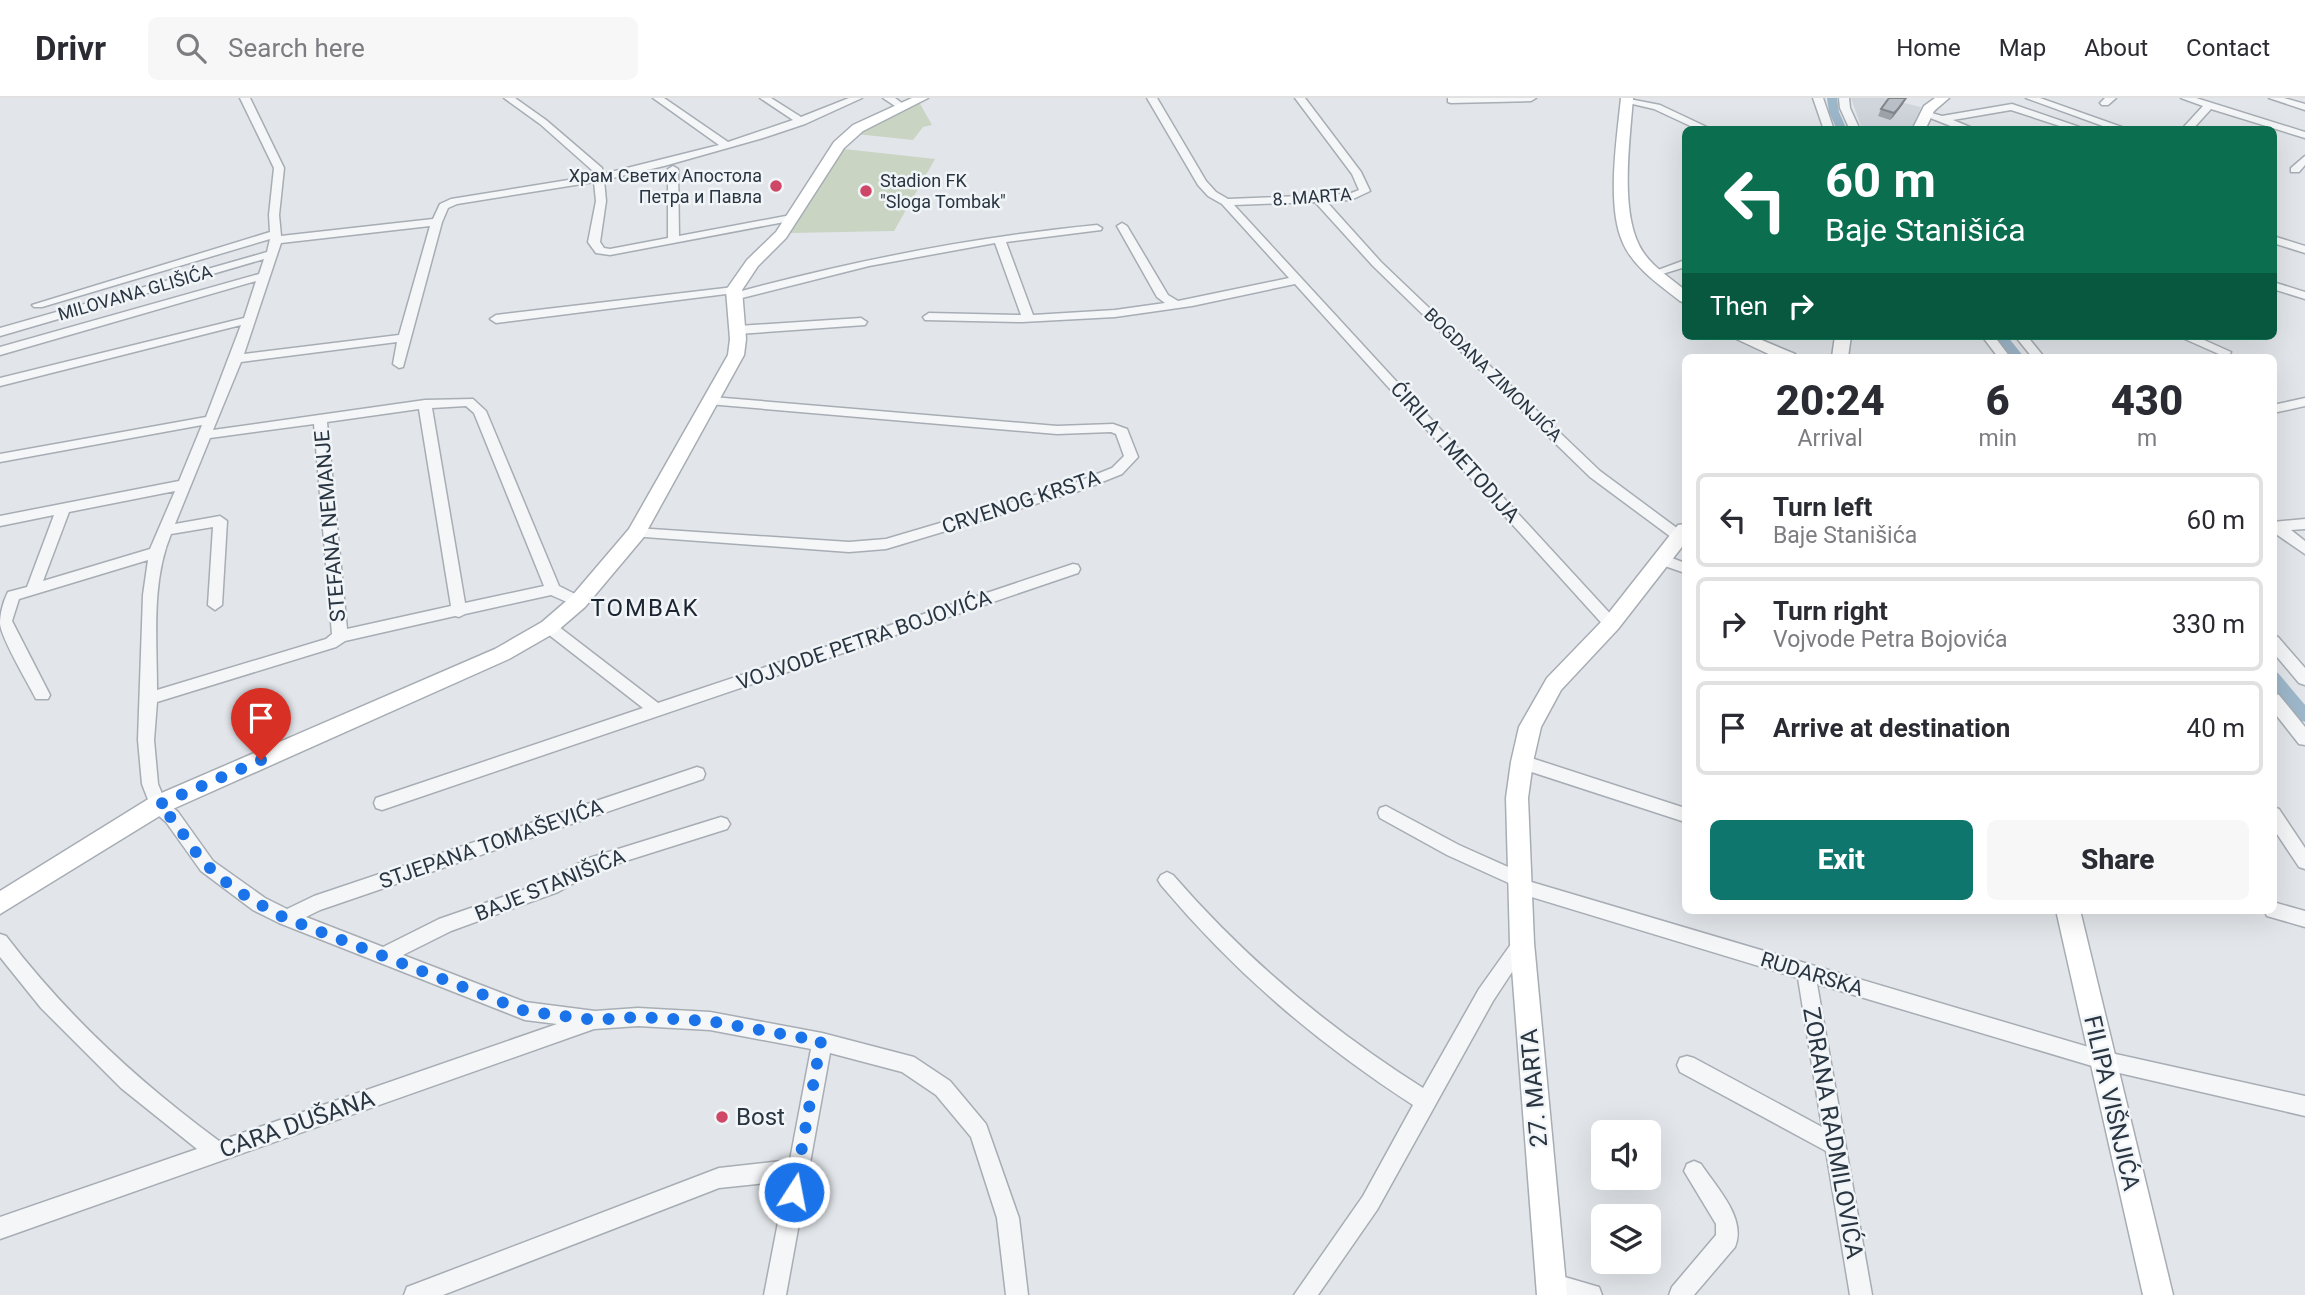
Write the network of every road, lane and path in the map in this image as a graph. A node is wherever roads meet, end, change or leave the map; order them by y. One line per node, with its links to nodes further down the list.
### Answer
1 (245, 98): 46 (street)
2 (509, 98): 39 (street)
3 (658, 98): 35 (street)
4 (765, 98): 23 (street)
5 (857, 98): 23 (street)
6 (922, 98): 18 (street)
7 (1152, 98): 41 (street, ĆIRILA I METODIJA)
8 (1300, 98): 40 (street, 8. MARTA)
9 (1531, 98): 17 (street)
10 (1818, 98): 25 (street)
11 (1844, 98): 26 (street)
12 (1942, 98): 21 (street)
13 (2031, 98): 30 (street)
14 (2186, 98): 19 (street)
15 (2274, 98): 20 (street)
16 (1627, 99): 24 (street); 53 (street)
17 (1451, 100)
18 (894, 102): 42 (street)
19 (2210, 105): 31 (street); 32 (street)
20 (2305, 107)
21 (1925, 114): 22 (street); 27 (street)
22 (1943, 119): 28 (street); 29 (street)
23 (802, 122): 35 (street)
24 (1699, 126)
25 (1828, 126)
26 (1853, 126)
27 (1920, 126)
28 (1961, 126)
29 (2071, 126)
30 (2113, 126)
31 (2190, 126)
32 (2276, 126)
33 (2277, 126): 34 (street)
34 (2305, 135)
35 (726, 145): 39 (street)
36 (2305, 159): 38 (street)
37 (673, 169): 48 (street)
38 (2295, 170)
39 (600, 178): 43 (street); 48 (street)
40 (1318, 199): 41 (street, 8. MARTA); 98 (street, BOGDANA ZIMONJIĆA)
41 (1226, 202): 55 (street, ĆIRILA I METODIJA)
42 (791, 218): 48 (street); 57 (street)
43 (437, 222): 46 (street, MILOVANA GLIŠIĆA); 69 (street)
44 (1122, 226): 61 (street)
45 (1097, 228): 47 (street)
46 (275, 237): 51 (street); 60 (street, MILOVANA GLIŠIĆA)
47 (999, 239): 57 (street); 63 (street)
48 (674, 240)
49 (2277, 240): 50 (street)
50 (2305, 250)
51 (270, 254): 54 (street); 68 (street, MILOVANA GLIŠIĆA)
52 (1682, 264): 53 (street)
53 (1656, 273): 58 (street)
54 (263, 276): 65 (street); 74 (street, MILOVANA GLIŠIĆA)
55 (1298, 280): 61 (street); 110 (street, ĆIRILA I METODIJA)
56 (2277, 286): 59 (street)
57 (734, 294): 64 (street); 67 (street)
58 (1682, 295)
59 (2305, 296)
60 (38, 305)
61 (1177, 306): 63 (street)
62 (929, 317): 63 (street)
63 (1028, 318)
64 (496, 319)
65 (249, 320): 79 (street); 81 (street)
66 (862, 322): 67 (street)
67 (738, 330): 82 (street)
68 (0, 332)
69 (404, 338): 79 (street); 80 (street)
70 (1748, 340): 76 (street)
71 (1991, 340): 77 (street)
72 (2024, 340): 78 (street)
73 (2194, 340): 75 (street)
74 (0, 351)
75 (2225, 352)
76 (1782, 354)
77 (2002, 354)
78 (2036, 354)
79 (236, 359): 86 (street)
80 (399, 364)
81 (0, 383)
82 (712, 401): 97 (street); 97 (street, CRVENOG KRSTA)
83 (2305, 402): 85 (street)
84 (425, 404): 87 (street, STEFANA NEMANJE); 105 (street, STEFANA NEMANJE); 108 (street)
85 (2277, 408)
86 (210, 420): 88 (street); 89 (street)
87 (320, 420): 88 (street, STEFANA NEMANJE); 112 (street, STEFANA NEMANJE)
88 (204, 435): 90 (street)
89 (0, 458)
90 (182, 485): 91 (street); 96 (street)
91 (64, 508): 92 (street); 104 (street)
92 (0, 521)
93 (2305, 524): 94 (street)
94 (2277, 527)
95 (2277, 528): 100 (street)
96 (164, 530): 101 (street); 107 (street)
97 (636, 533): 106 (street)
98 (1682, 533)
99 (1682, 538): 102 (street, 27. MARTA)
100 (2305, 549)
101 (156, 552): 104 (street); 116 (street)
102 (1675, 564): 110 (street, 27. MARTA)
103 (1073, 569): 118 (street, VOJVODE PETRA BOJOVIĆA)
104 (33, 589): 109 (street)
105 (553, 589): 106 (street); 108 (street, STEFANA NEMANJE)
106 (578, 602): 111 (street)
107 (215, 605)
108 (459, 612): 112 (street, STEFANA NEMANJE)
109 (2, 621): 115 (street)
110 (1611, 624): 120 (street, 27. MARTA)
111 (549, 627): 118 (street); 123 (street)
112 (340, 636): 116 (street)
113 (2277, 646): 114 (street)
114 (2305, 679)
115 (42, 695)
116 (149, 698): 123 (street)
117 (2277, 704): 119 (street)
118 (656, 710): 122 (street, VOJVODE PETRA BOJOVIĆA)
119 (2305, 739)
120 (1522, 762): 125 (street); 130 (street, 27. MARTA)
121 (697, 774): 134 (street, STJEPANA TOMAŠEVIĆA)
122 (382, 803)
123 (158, 805): 131 (street); 134 (street)
124 (1386, 813): 130 (street)
125 (1682, 814)
126 (2277, 820): 128 (street)
127 (721, 824): 138 (street, BAJE STANIŠIĆA)
128 (2305, 862)
129 (1167, 880): 144 (street)
130 (1520, 883): 137 (street, 27. MARTA); 139 (street, RUDARSKA)
131 (0, 904)
132 (2277, 911): 135 (street)
133 (2069, 914): 142 (street, FILIPA VIŠNJIĆA)
134 (288, 918): 138 (street)
135 (2305, 919)
136 (0, 942): 147 (street)
137 (1522, 943): 144 (street); 151 (street, 27. MARTA)
138 (383, 957): 140 (street)
139 (1806, 972): 142 (street, RUDARSKA); 146 (street, ZORANA RADMILOVIĆA)
140 (594, 1020): 141 (street); 147 (street, CARA DUŠANA)
141 (821, 1041): 148 (street); 154 (street)
142 (2102, 1060): 145 (street, RUDARSKA); 159 (street, FILIPA VIŠNJIĆA)
143 (1687, 1065): 146 (street)
144 (1427, 1102): 155 (street)
145 (2305, 1106)
146 (1835, 1145): 158 (street, ZORANA RADMILOVIĆA)
147 (217, 1152): 150 (street, CARA DUŠANA)
148 (798, 1169): 152 (street); 153 (street)
149 (1694, 1171): 157 (street)
150 (0, 1228)
151 (1551, 1289): 156 (street)
152 (415, 1295)
153 (775, 1295)
154 (1017, 1295)
155 (1305, 1295)
156 (1591, 1295)
157 (1680, 1295)
158 (1861, 1295)
159 (2158, 1295)

